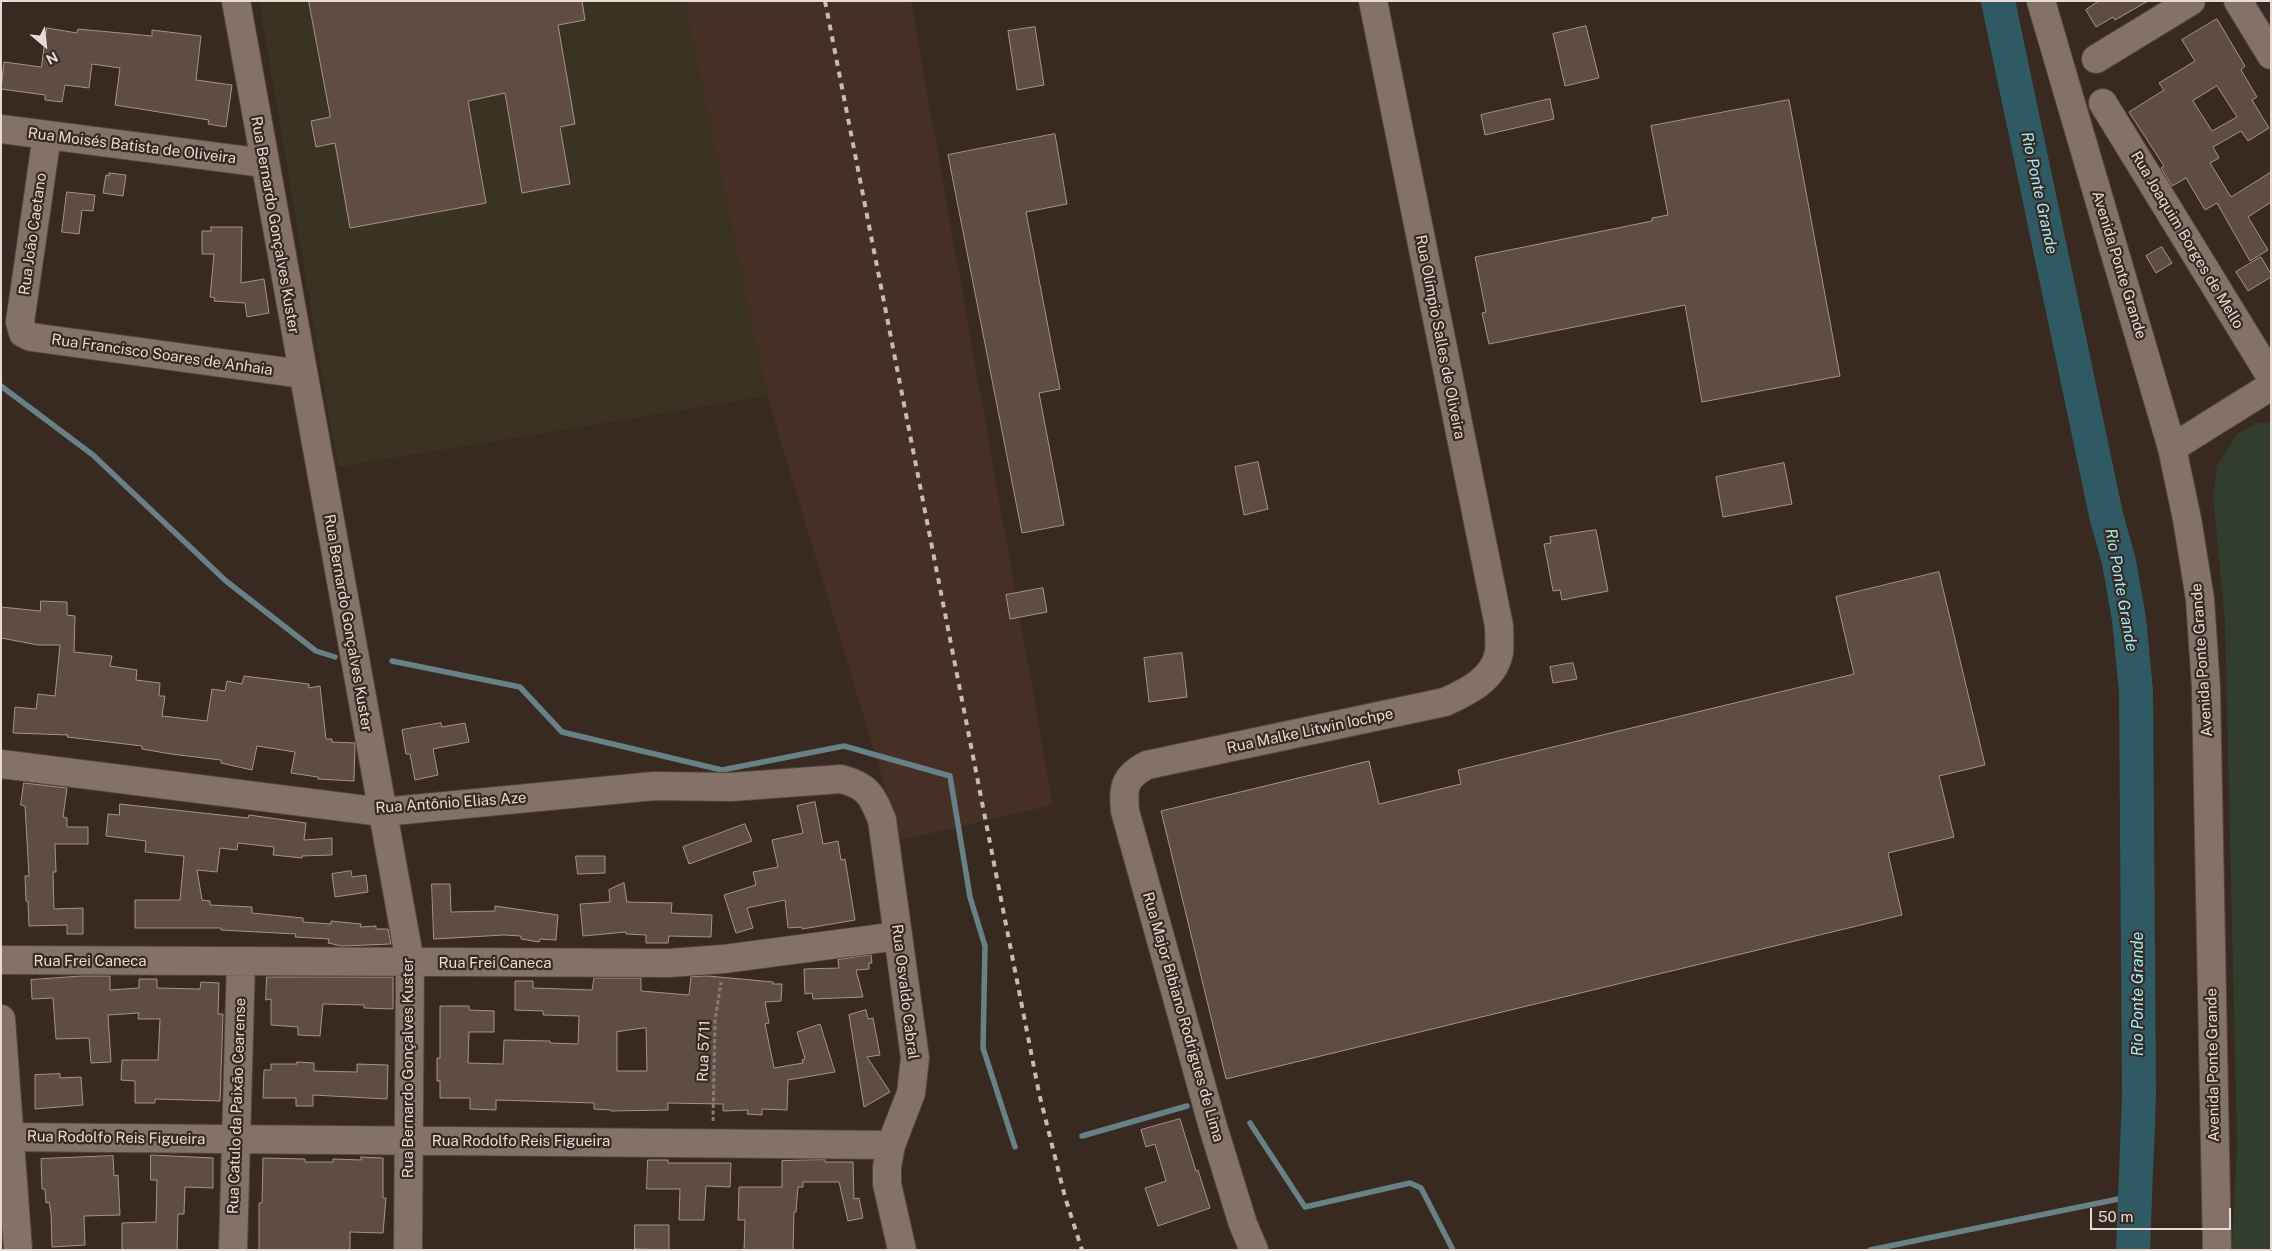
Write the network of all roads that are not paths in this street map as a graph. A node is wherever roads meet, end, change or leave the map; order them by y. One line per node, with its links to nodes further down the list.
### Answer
1 (236, 1): 11 (street, Rua Bernardo Gonçalves Kuster)
2 (1372, 1): 17 (street, Rua Olímpio Salles de Oliveira)
3 (2041, 1): 16 (street, Avenida Ponte Grande)
4 (2190, 1): 7 (street)
5 (2238, 1): 6 (street)
6 (2271, 55)
7 (2096, 59)
8 (2103, 102): 14 (street, Rua Joaquim Borges de Mello)
9 (1, 129): 10 (street, Rua Moisés Batista de Oliveira)
10 (47, 135): 11 (street, Rua Moisés Batista de Oliveira); 12 (street, Rua João Caetano)
11 (264, 163): 13 (street, Rua Bernardo Gonçalves Kuster)
12 (23, 333): 13 (street, Rua Francisco Soares de Anhaia)
13 (302, 374): 21 (street, Rua Bernardo Gonçalves Kuster)
14 (2271, 377)
15 (2271, 386): 16 (street)
16 (2172, 448): 36 (street, Avenida Ponte Grande)
17 (1490, 673): 19 (street, Rua Malke Litwin Iochpe)
18 (1, 764): 21 (street, Rua Antônio Elias Aze)
19 (1127, 781): 35 (street, Rua Major Bibiano Rodrigues de Lima)
20 (868, 792): 21 (street, Rua Antônio Elias Aze); 22 (street, Rua Osvaldo Cabral)
21 (382, 812): 25 (street, Rua Bernardo Gonçalves Kuster)
22 (898, 936): 25 (street, Rua Frei Caneca); 30 (street, Rua Osvaldo Cabral)
23 (1, 960): 24 (street, Rua Frei Caneca)
24 (241, 961): 25 (street, Rua Frei Caneca); 28 (street, Rua Catulo da Paixão Cearense)
25 (410, 962): 29 (street, Rua Bernardo Gonçalves Kuster)
26 (1, 1019): 27 (street)
27 (6, 1137): 28 (street, Rua Rodolfo Reis Figueira); 31 (street)
28 (236, 1139): 29 (street, Rua Rodolfo Reis Figueira); 32 (street, Rua Catulo da Paixão Cearense)
29 (409, 1141): 30 (street, Rua Rodolfo Reis Figueira); 33 (street, Rua Bernardo Gonçalves Kuster)
30 (891, 1145): 34 (street, Rua Osvaldo Cabral)
31 (18, 1250)
32 (233, 1250)
33 (408, 1250)
34 (902, 1250)
35 (1254, 1250)
36 (2217, 1250)

